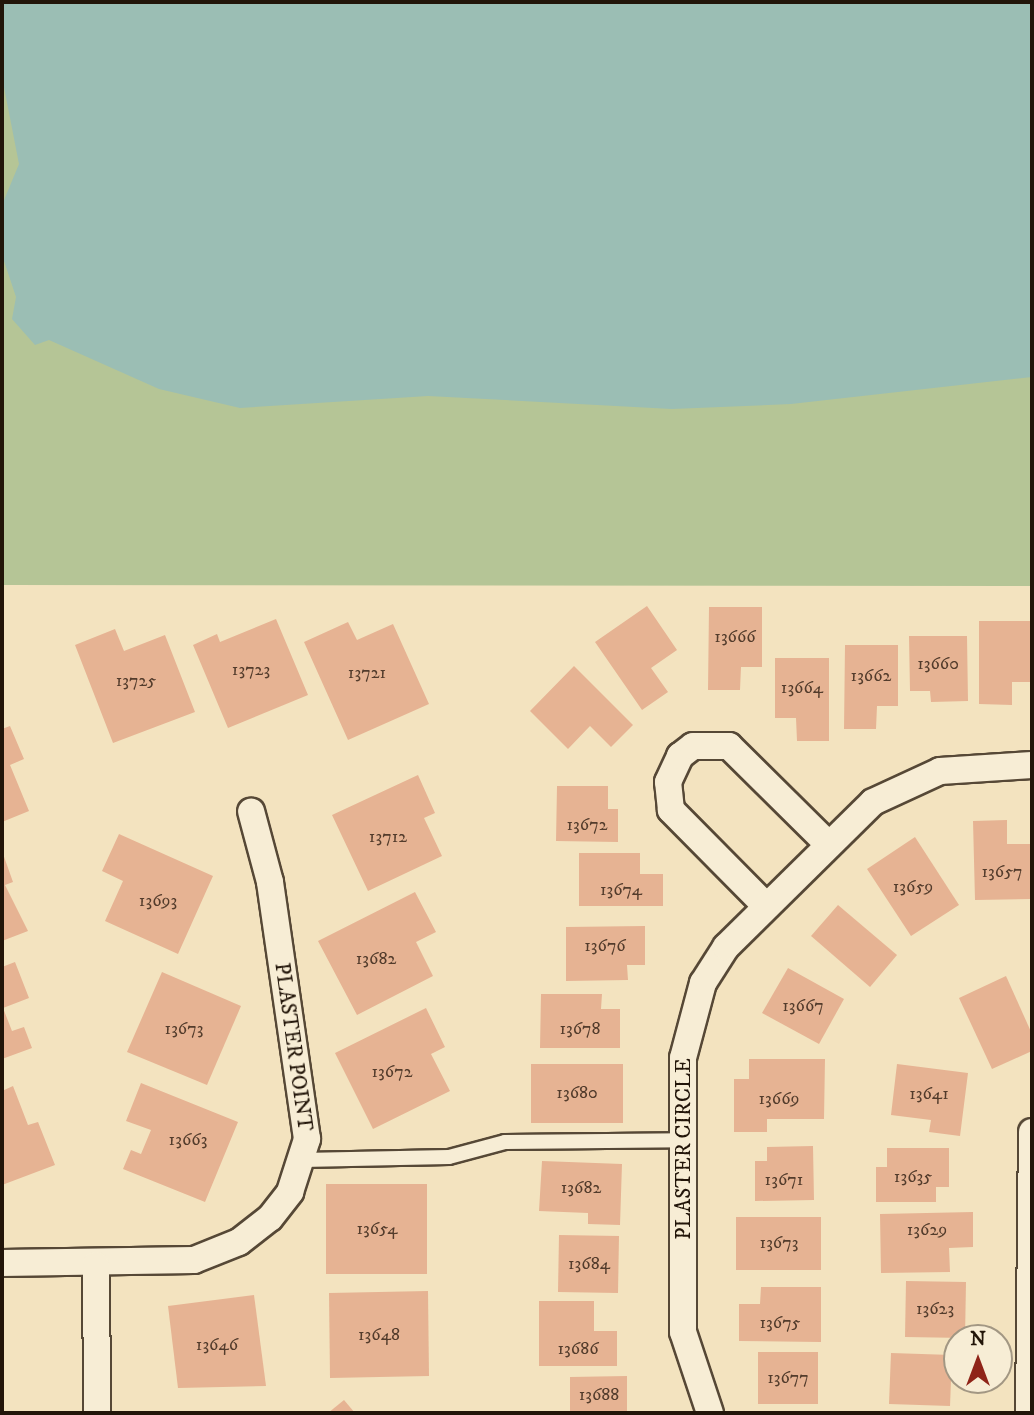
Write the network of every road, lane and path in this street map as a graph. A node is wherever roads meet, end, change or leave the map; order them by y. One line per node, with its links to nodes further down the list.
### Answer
1 (1032, 765): 3 (street, PLASTER CIRCLE)
2 (251, 811): 7 (street, PLASTER POINT)
3 (828, 844): 4 (street, PLASTER CIRCLE); 4 (street)
4 (765, 905): 6 (street, PLASTER CIRCLE)
5 (1032, 1132): 12 (street)
6 (683, 1140): 7 (lane); 11 (street, PLASTER CIRCLE)
7 (302, 1160): 9 (street, PLASTER POINT)
8 (2, 1264): 9 (street, PLASTER POINT)
9 (96, 1265): 10 (street)
10 (97, 1413)
11 (710, 1413)
12 (1029, 1413)

